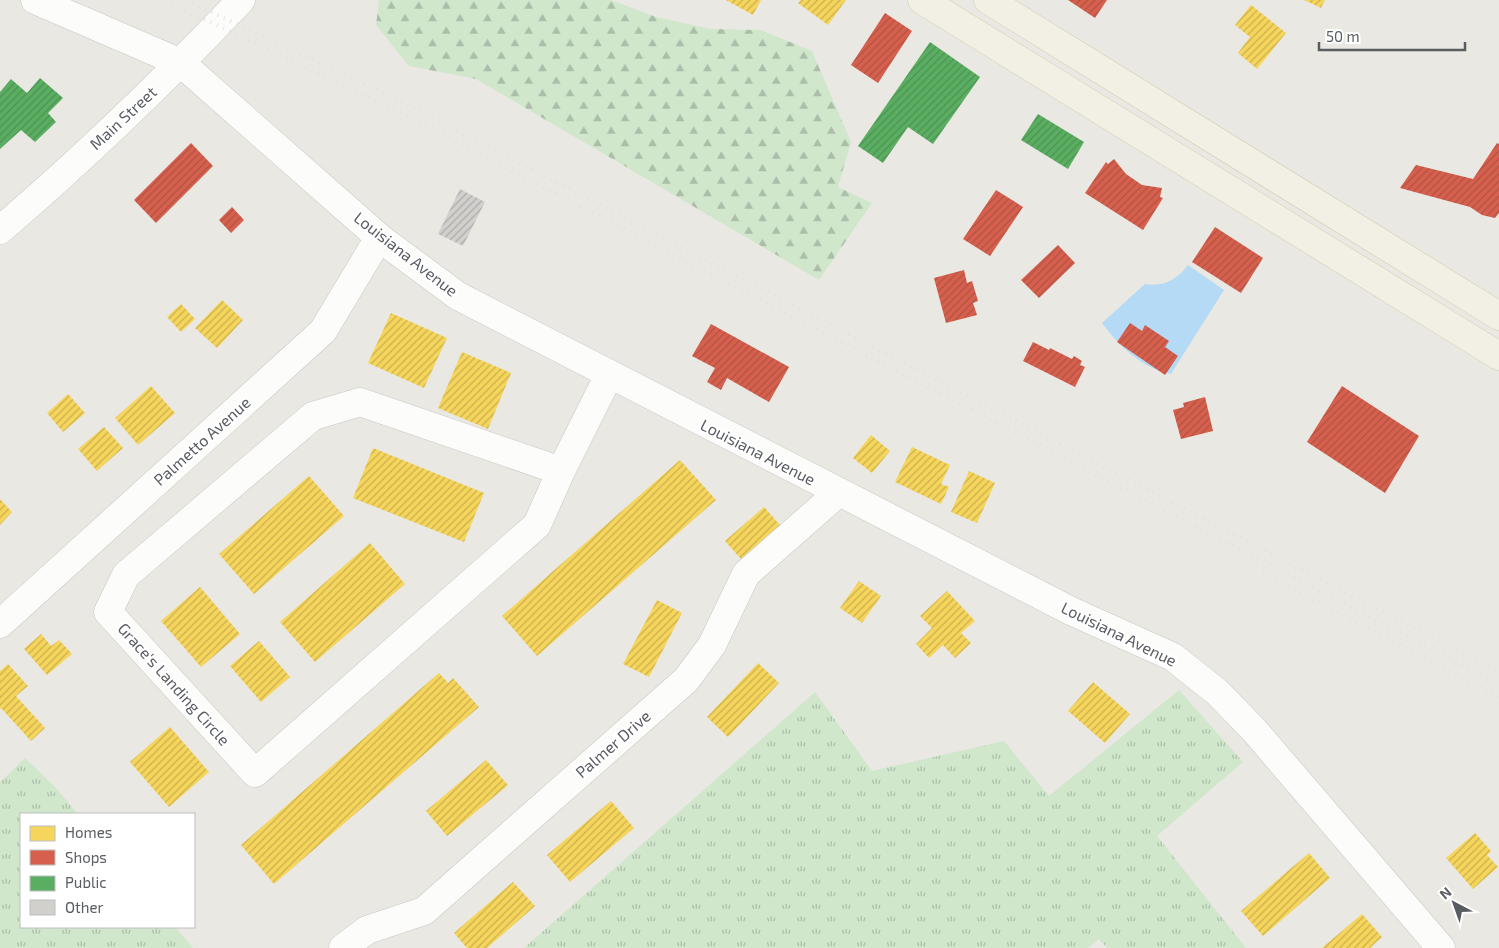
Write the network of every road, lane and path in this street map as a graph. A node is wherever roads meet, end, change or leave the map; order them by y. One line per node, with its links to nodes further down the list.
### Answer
1 (35, 0): 7 (street, Louisiana Avenue)
2 (241, 0): 7 (street, Main Street)
3 (922, 0): 6 (main road)
4 (988, 0): 5 (main road)
5 (1072, 52): 6 (main road); 10 (main road)
6 (1012, 56): 11 (main road)
7 (181, 63): 8 (street, Main Street); 9 (street, Louisiana Avenue)
8 (0, 230)
9 (381, 239): 12 (street, Louisiana Avenue); 15 (street, Palmetto Avenue)
10 (1499, 316)
11 (1499, 356)
12 (609, 375): 13 (street, Grace's Landing Circle); 14 (street, Louisiana Avenue)
13 (560, 471): 13 (street, Grace's Landing Circle)
14 (838, 493): 16 (street, Palmer Drive); 17 (street, Louisiana Avenue)
15 (0, 624)
16 (343, 948)
17 (1441, 948)

